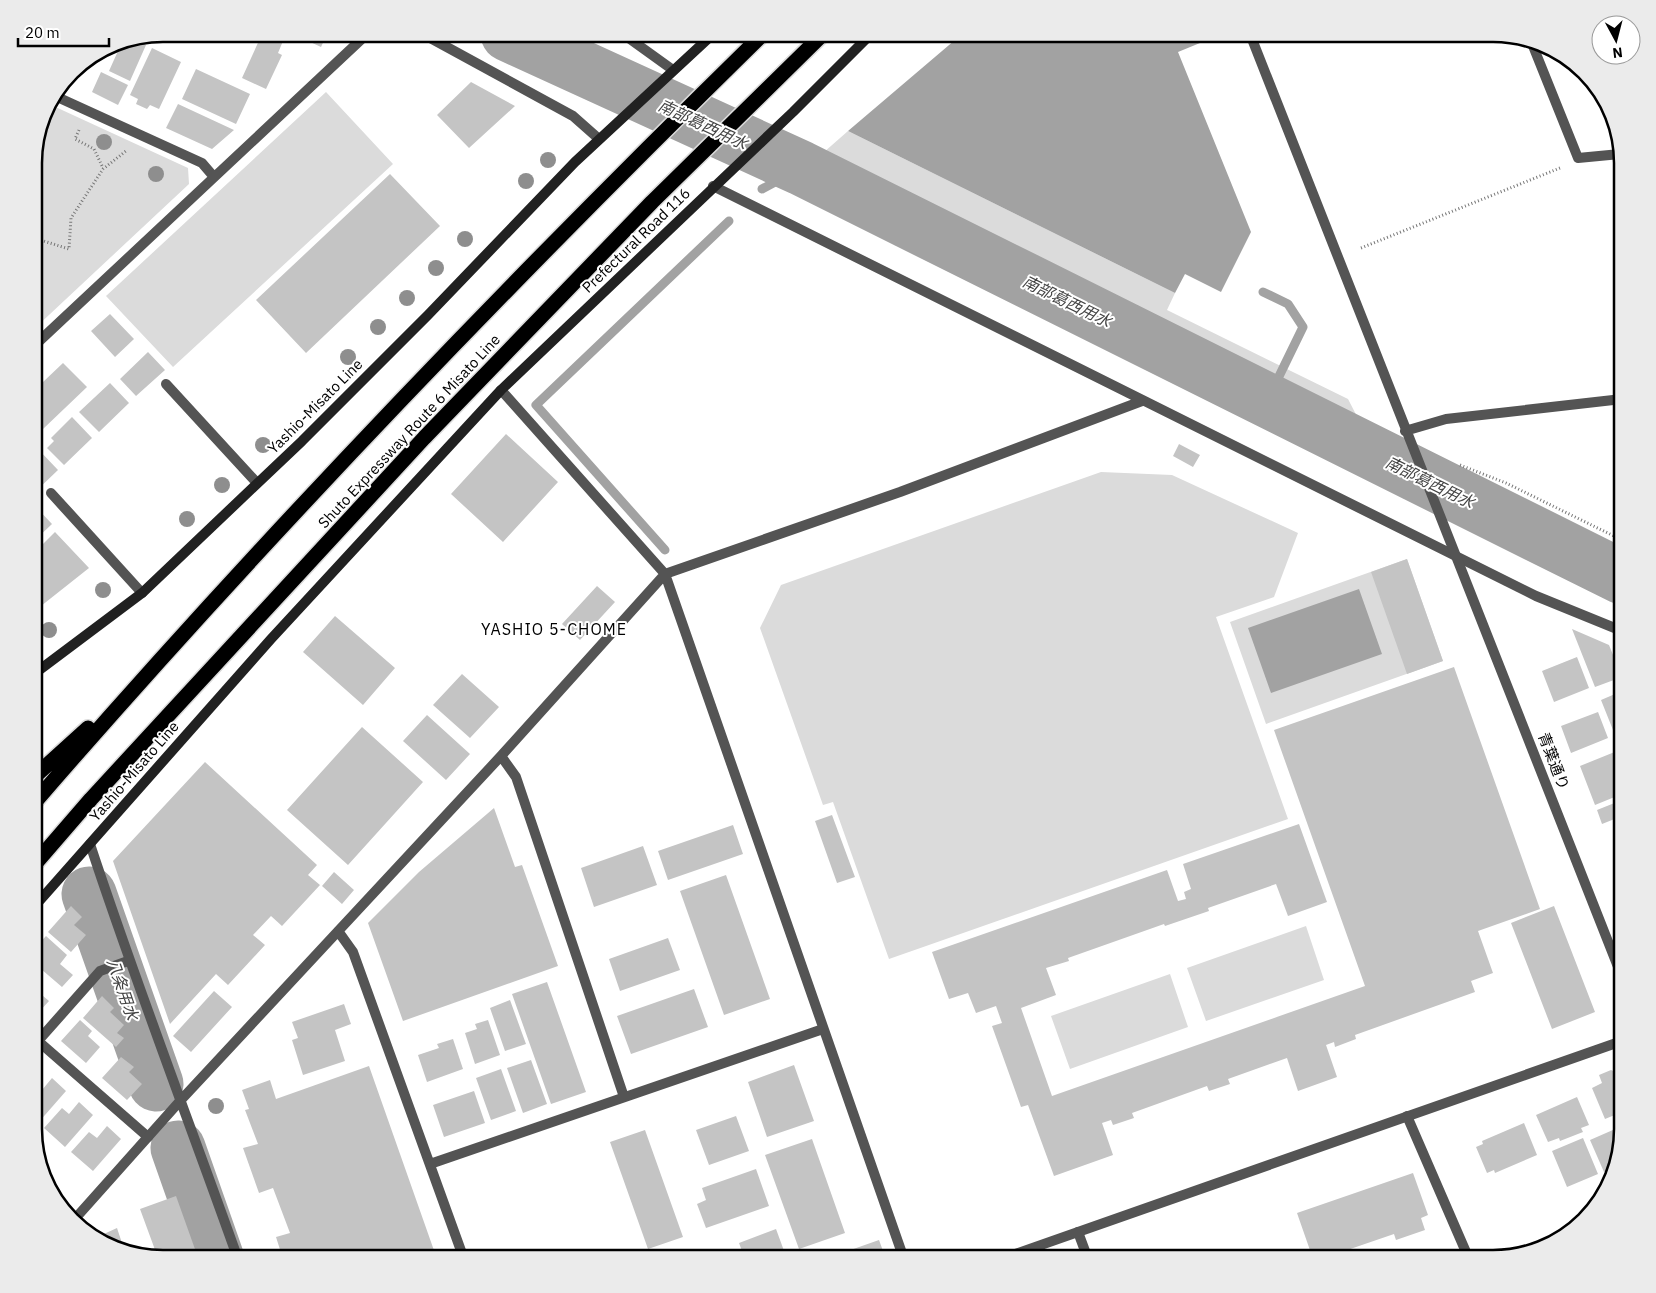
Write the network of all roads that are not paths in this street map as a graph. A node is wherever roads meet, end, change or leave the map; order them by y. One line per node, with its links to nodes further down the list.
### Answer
1 (863, 42): 15 (main road, Prefectural Road 116)
2 (1253, 42): 21 (street, 青葉通り)
3 (357, 43): 14 (street)
4 (439, 43): 12 (street)
5 (635, 43): 10 (street)
6 (703, 43): 10 (main road)
7 (754, 43): 29 (highway, Shuto Expressway Route 6 Misato Line)
8 (814, 43): 34 (highway, Shuto Expressway Route 6 Misato Line)
9 (1535, 50): 13 (street)
10 (673, 70): 12 (main road)
11 (61, 99): 14 (street)
12 (599, 139): 22 (main road, Yashio-Misato Line)
13 (1613, 155)
14 (214, 176): 16 (street)
15 (713, 186): 18 (main road, Prefectural Road 116); 20 (street)
16 (43, 338)
17 (166, 384): 22 (street)
18 (501, 390): 25 (street); 33 (main road, Yashio-Misato Line)
19 (1614, 400): 21 (street)
20 (1142, 401): 24 (street); 25 (street)
21 (1405, 431): 24 (street, 青葉通り)
22 (257, 483): 26 (main road, Yashio-Misato Line)
23 (51, 493): 26 (street)
24 (1457, 557): 27 (street); 37 (street, 青葉通り)
25 (665, 574): 30 (street); 39 (street)
26 (142, 593): 28 (main road, Yashio-Misato Line)
27 (1614, 627)
28 (43, 667)
29 (141, 680): 31 (highway); 32 (highway, Shuto Expressway Route 6 Misato Line)
30 (501, 756): 36 (street); 43 (street)
31 (43, 769)
32 (43, 793)
33 (90, 844): 35 (main road, Yashio-Misato Line); 38 (street)
34 (43, 855)
35 (43, 897)
36 (338, 931): 44 (street); 47 (street)
37 (1614, 957)
38 (128, 961): 40 (street); 44 (street)
39 (823, 1029): 43 (street); 52 (street)
40 (43, 1035)
41 (1614, 1044): 45 (street)
42 (43, 1045): 46 (street)
43 (624, 1098): 47 (street)
44 (180, 1101): 46 (street); 50 (street)
45 (1407, 1116): 49 (street); 55 (street)
46 (148, 1137): 48 (street)
47 (430, 1164): 51 (street)
48 (78, 1215)
49 (1078, 1232): 53 (street); 54 (street)
50 (235, 1250)
51 (461, 1250)
52 (901, 1250)
53 (1027, 1250)
54 (1085, 1250)
55 (1465, 1250)

